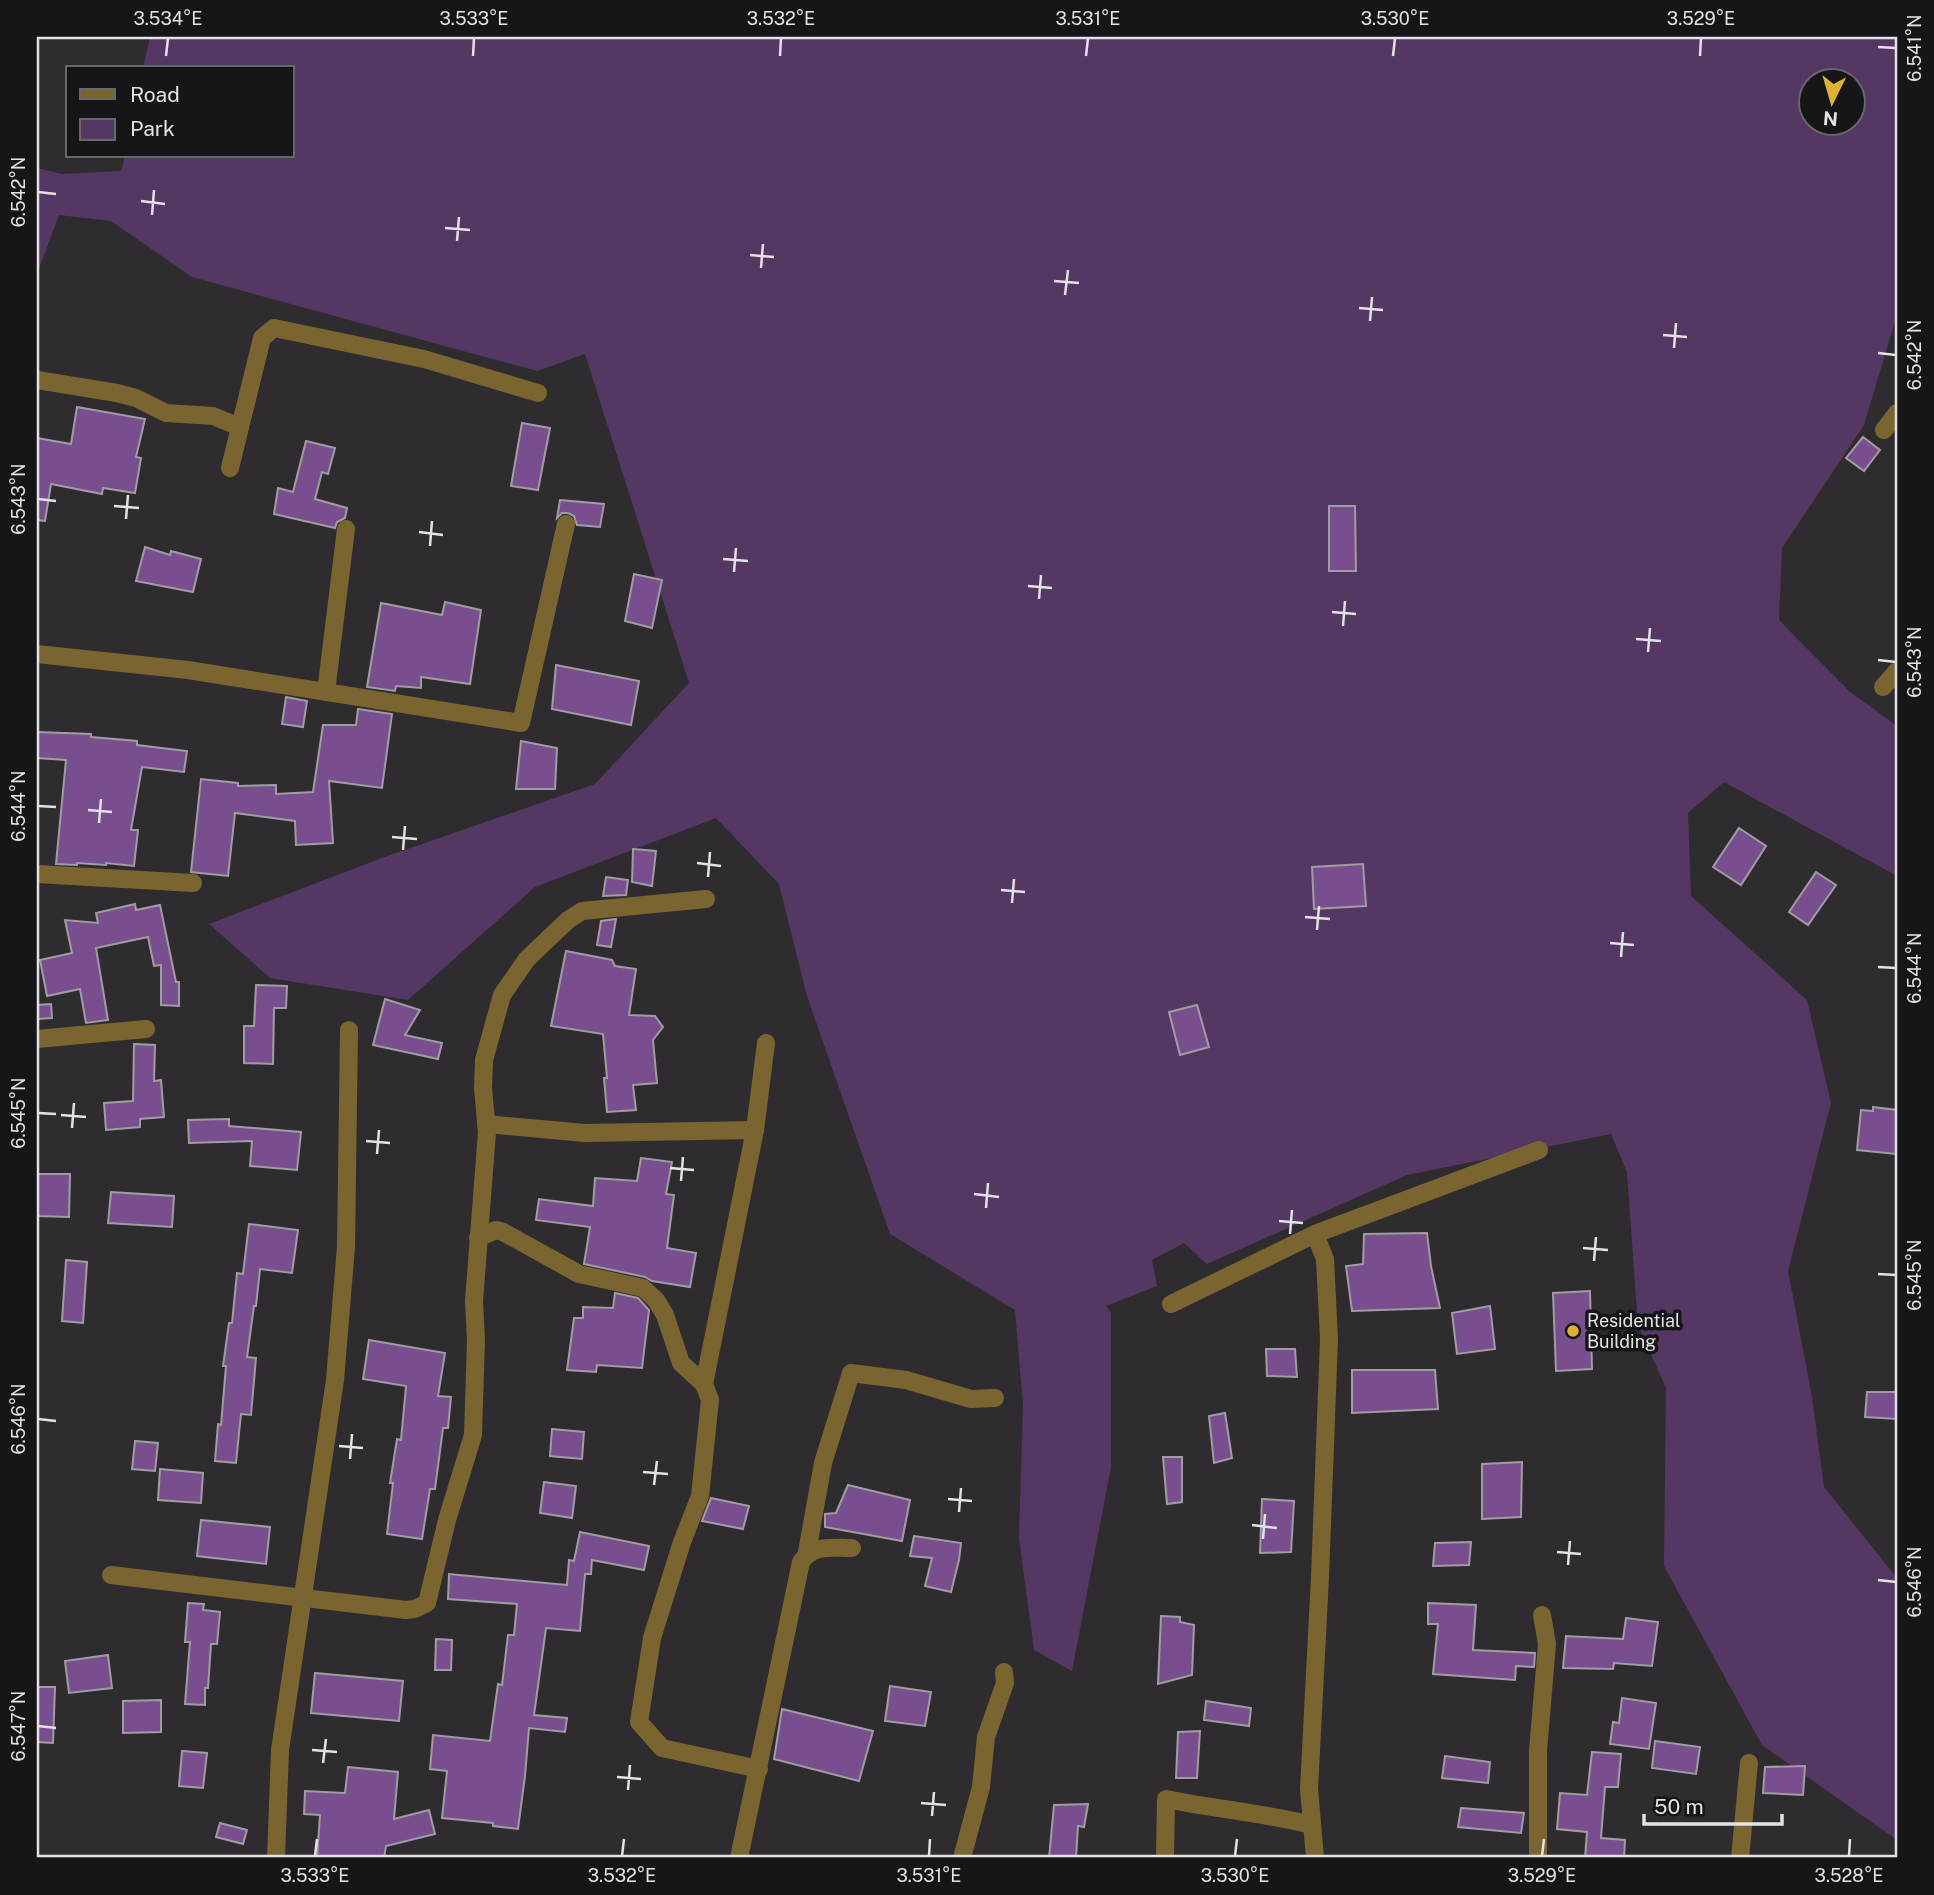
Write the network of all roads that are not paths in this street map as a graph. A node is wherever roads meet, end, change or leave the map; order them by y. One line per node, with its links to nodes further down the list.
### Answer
1 (37, 380): 4 (street)
2 (538, 393): 4 (street)
3 (1897, 413): 5 (street)
4 (240, 427): 6 (street)
5 (1884, 430)
6 (230, 468)
7 (566, 524): 12 (street)
8 (346, 528): 12 (street)
9 (37, 654): 12 (street)
10 (1897, 671): 11 (street)
11 (1883, 687)
12 (326, 692)
13 (37, 874): 14 (street)
14 (193, 883)
15 (706, 899): 20 (street)
16 (146, 1029): 18 (street)
17 (349, 1030): 31 (street)
18 (37, 1039)
19 (766, 1043): 21 (street)
20 (486, 1124): 21 (street); 24 (street)
21 (755, 1130): 26 (street)
22 (1539, 1150): 23 (street)
23 (1315, 1234): 25 (street); 36 (street)
24 (478, 1238): 26 (street); 31 (street)
25 (1171, 1304)
26 (705, 1384): 35 (street)
27 (995, 1398): 29 (street)
28 (852, 1548): 29 (street)
29 (807, 1552): 35 (street)
30 (111, 1575): 31 (street)
31 (304, 1597): 37 (street)
32 (1542, 1615): 42 (street)
33 (1004, 1672): 39 (street)
34 (1749, 1763): 43 (street)
35 (758, 1769): 38 (street)
36 (1312, 1825): 40 (street); 41 (street)
37 (276, 1858)
38 (739, 1858)
39 (962, 1858)
40 (1165, 1858)
41 (1315, 1858)
42 (1538, 1858)
43 (1740, 1858)

